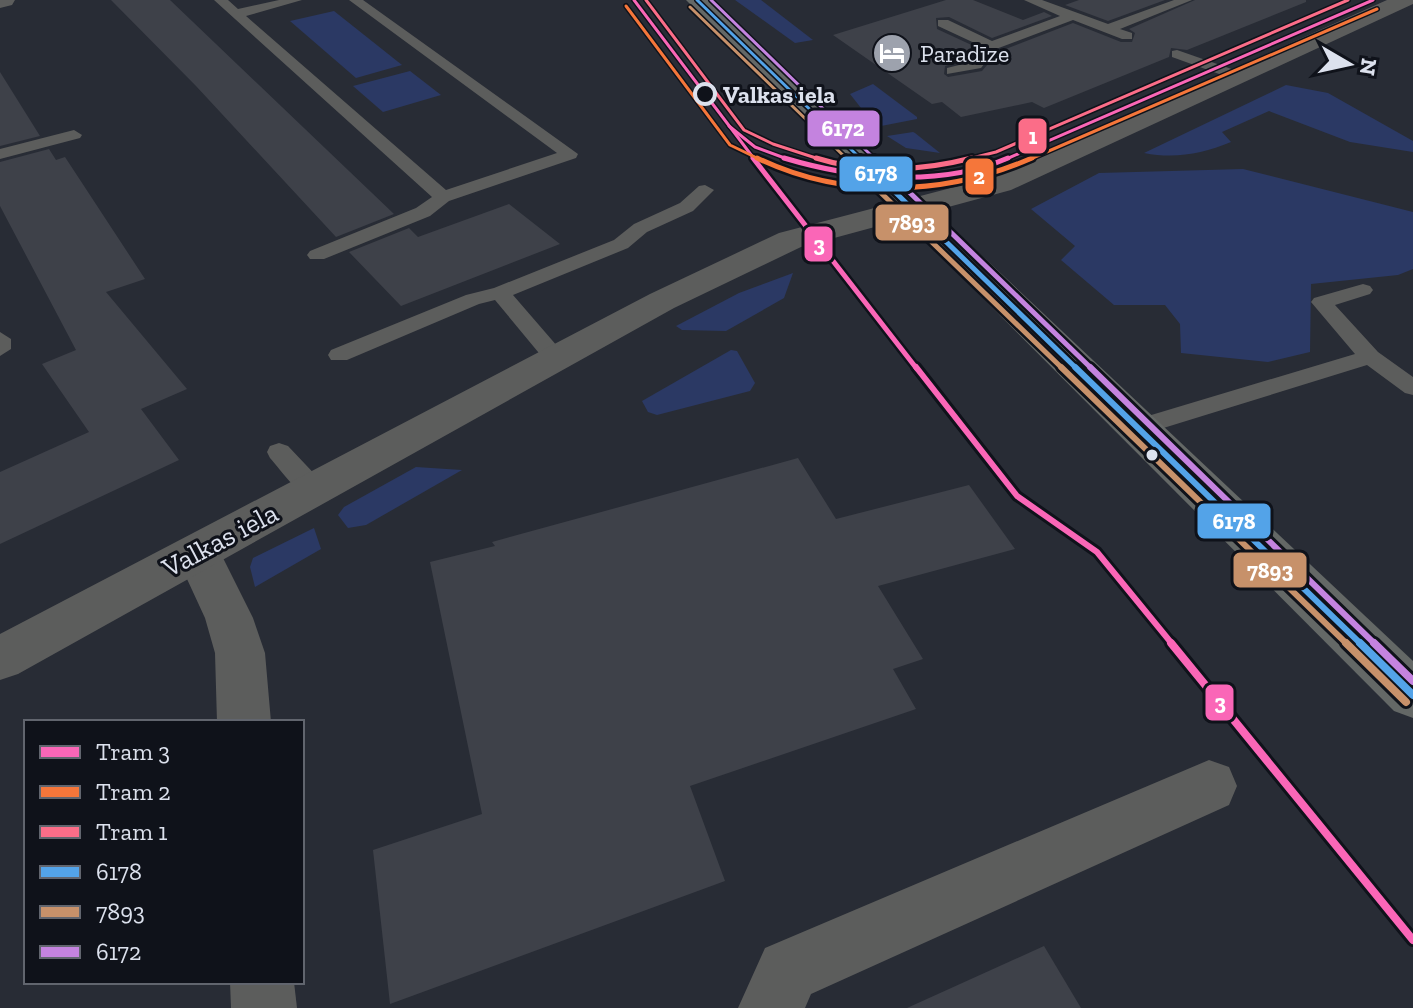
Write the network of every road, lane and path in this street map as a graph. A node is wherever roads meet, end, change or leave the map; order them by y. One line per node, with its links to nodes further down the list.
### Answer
1 (220, 0): 8 (lane)
2 (296, 0): 8 (lane)
3 (355, 0): 20 (lane)
4 (697, 0): 21 (main road)
5 (1030, 0): 9 (lane)
6 (1186, 0): 11 (lane)
7 (1405, 0): 16 (street, Valkas iela)
8 (235, 14): 20 (lane)
9 (1072, 16): 11 (lane); 13 (lane)
10 (943, 23): 13 (lane)
11 (1107, 29): 12 (lane)
12 (1127, 36)
13 (991, 46): 15 (lane)
14 (1177, 54): 16 (lane)
15 (952, 71)
16 (1238, 76): 21 (street, Valkas iela)
17 (74, 135): 18 (lane)
18 (0, 154)
19 (705, 190): 24 (lane)
20 (443, 197): 22 (lane)
21 (910, 208): 29 (street, Valkas iela); 31 (main road)
22 (317, 255)
23 (1363, 290): 28 (lane)
24 (500, 293): 27 (lane); 29 (lane)
25 (0, 339): 26 (lane)
26 (0, 349)
27 (339, 355)
28 (1370, 357): 30 (lane); 31 (lane)
29 (556, 359): 33 (street, Valkas iela)
30 (1413, 388)
31 (1136, 428): 36 (main road)
32 (279, 452): 33 (lane)
33 (314, 490): 34 (street, Valkas iela)
34 (198, 553): 35 (street, Valkas iela); 37 (street)
35 (0, 659)
36 (1413, 695)
37 (244, 720)
38 (1209, 786): 40 (street)
39 (262, 984): 41 (street)
40 (788, 996)
41 (264, 1008)

